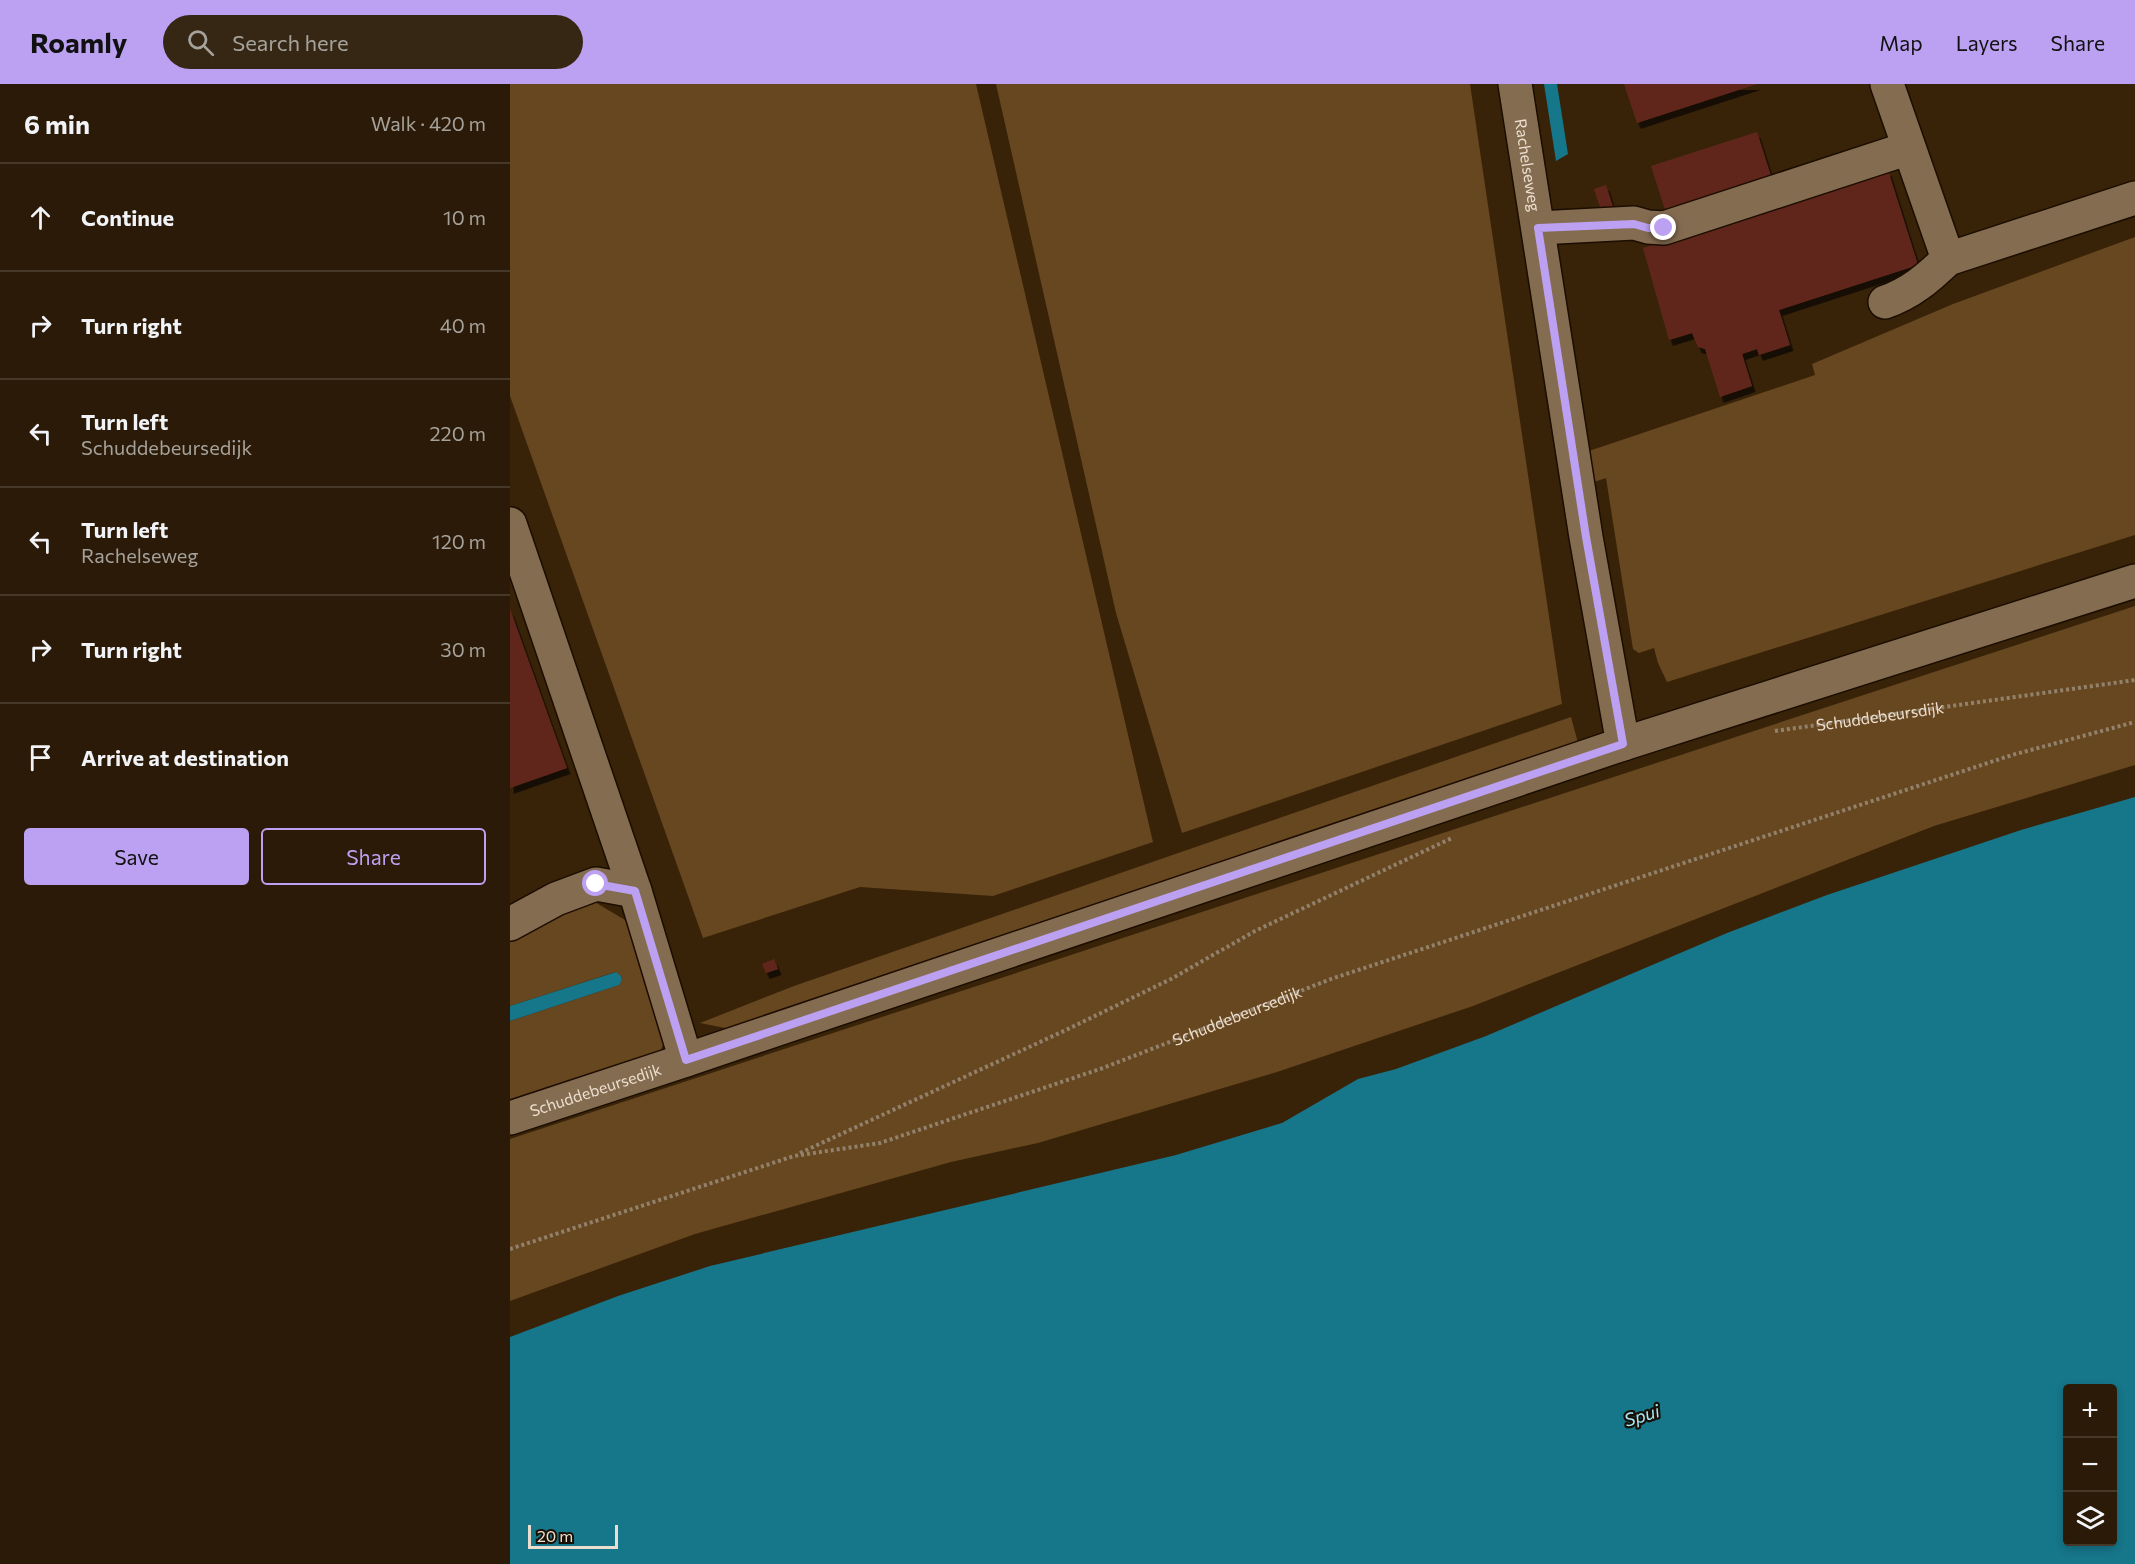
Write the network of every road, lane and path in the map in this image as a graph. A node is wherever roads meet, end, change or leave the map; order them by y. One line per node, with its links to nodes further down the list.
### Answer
1 (1515, 84): 5 (street, Rachelseweg)
2 (1887, 84): 3 (street)
3 (1909, 148): 5 (street); 6 (street)
4 (2135, 198): 6 (street)
5 (1538, 228): 13 (street, Rachelseweg)
6 (1948, 260): 7 (street)
7 (1885, 302)
8 (510, 524): 15 (street)
9 (2135, 581): 13 (street, Schuddebeursedijk)
10 (2135, 680): 12 (path, Schuddebeursdijk)
11 (2135, 722): 19 (path, Schuddebeursedijk)
12 (1768, 732)
13 (1623, 744): 17 (street, Schuddebeursedijk)
14 (1460, 834): 19 (path, Schuddebeursedijk)
15 (635, 891): 16 (street); 17 (street)
16 (510, 924)
17 (686, 1060): 18 (street, Schuddebeursedijk)
18 (510, 1118)
19 (794, 1156): 20 (path, Schuddebeursedijk)
20 (510, 1249)

